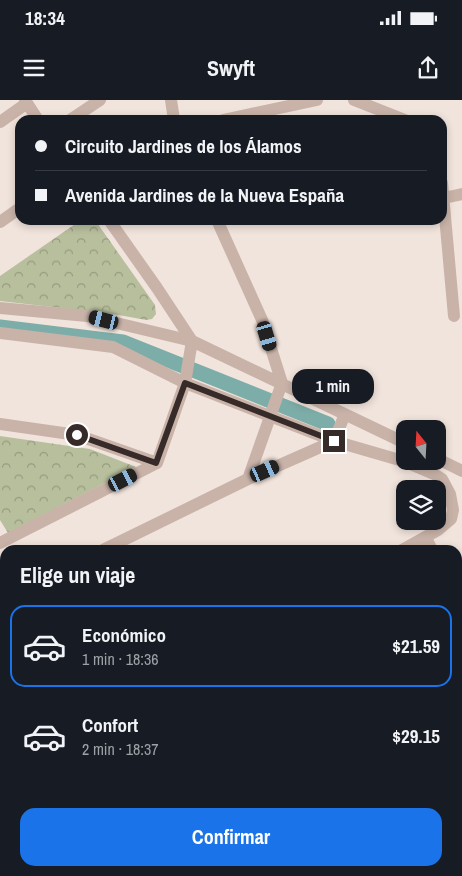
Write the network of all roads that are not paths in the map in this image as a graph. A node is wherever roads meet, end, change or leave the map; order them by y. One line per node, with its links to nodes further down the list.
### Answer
1 (100, 100): 7 (street)
2 (171, 100): 8 (street)
3 (317, 100): 9 (street)
4 (354, 100): 10 (street)
5 (26, 102): 6 (street); 11 (street)
6 (35, 115)
7 (78, 115)
8 (173, 115)
9 (246, 115)
10 (392, 115)
11 (0, 122)
12 (462, 194): 13 (street)
13 (447, 197)
14 (15, 212): 15 (street)
15 (0, 222)
16 (113, 225): 22 (street)
17 (219, 225): 24 (street)
18 (446, 225): 20 (street)
19 (0, 308): 22 (street)
20 (454, 316)
21 (0, 333): 23 (street)
22 (191, 347): 23 (street); 24 (street)
23 (186, 379): 25 (street); 30 (street)
24 (281, 386): 25 (street); 26 (street)
25 (271, 413): 29 (street); 33 (street)
26 (345, 414): 28 (street); 29 (street)
27 (0, 424): 30 (street)
28 (396, 439)
29 (334, 441): 33 (street); 34 (street)
30 (156, 463): 35 (street)
31 (446, 463): 32 (street)
32 (462, 471)
33 (248, 479): 36 (street)
34 (426, 538): 37 (street); 38 (street)
35 (1, 539)
36 (112, 545)
37 (412, 545)
38 (430, 545)

